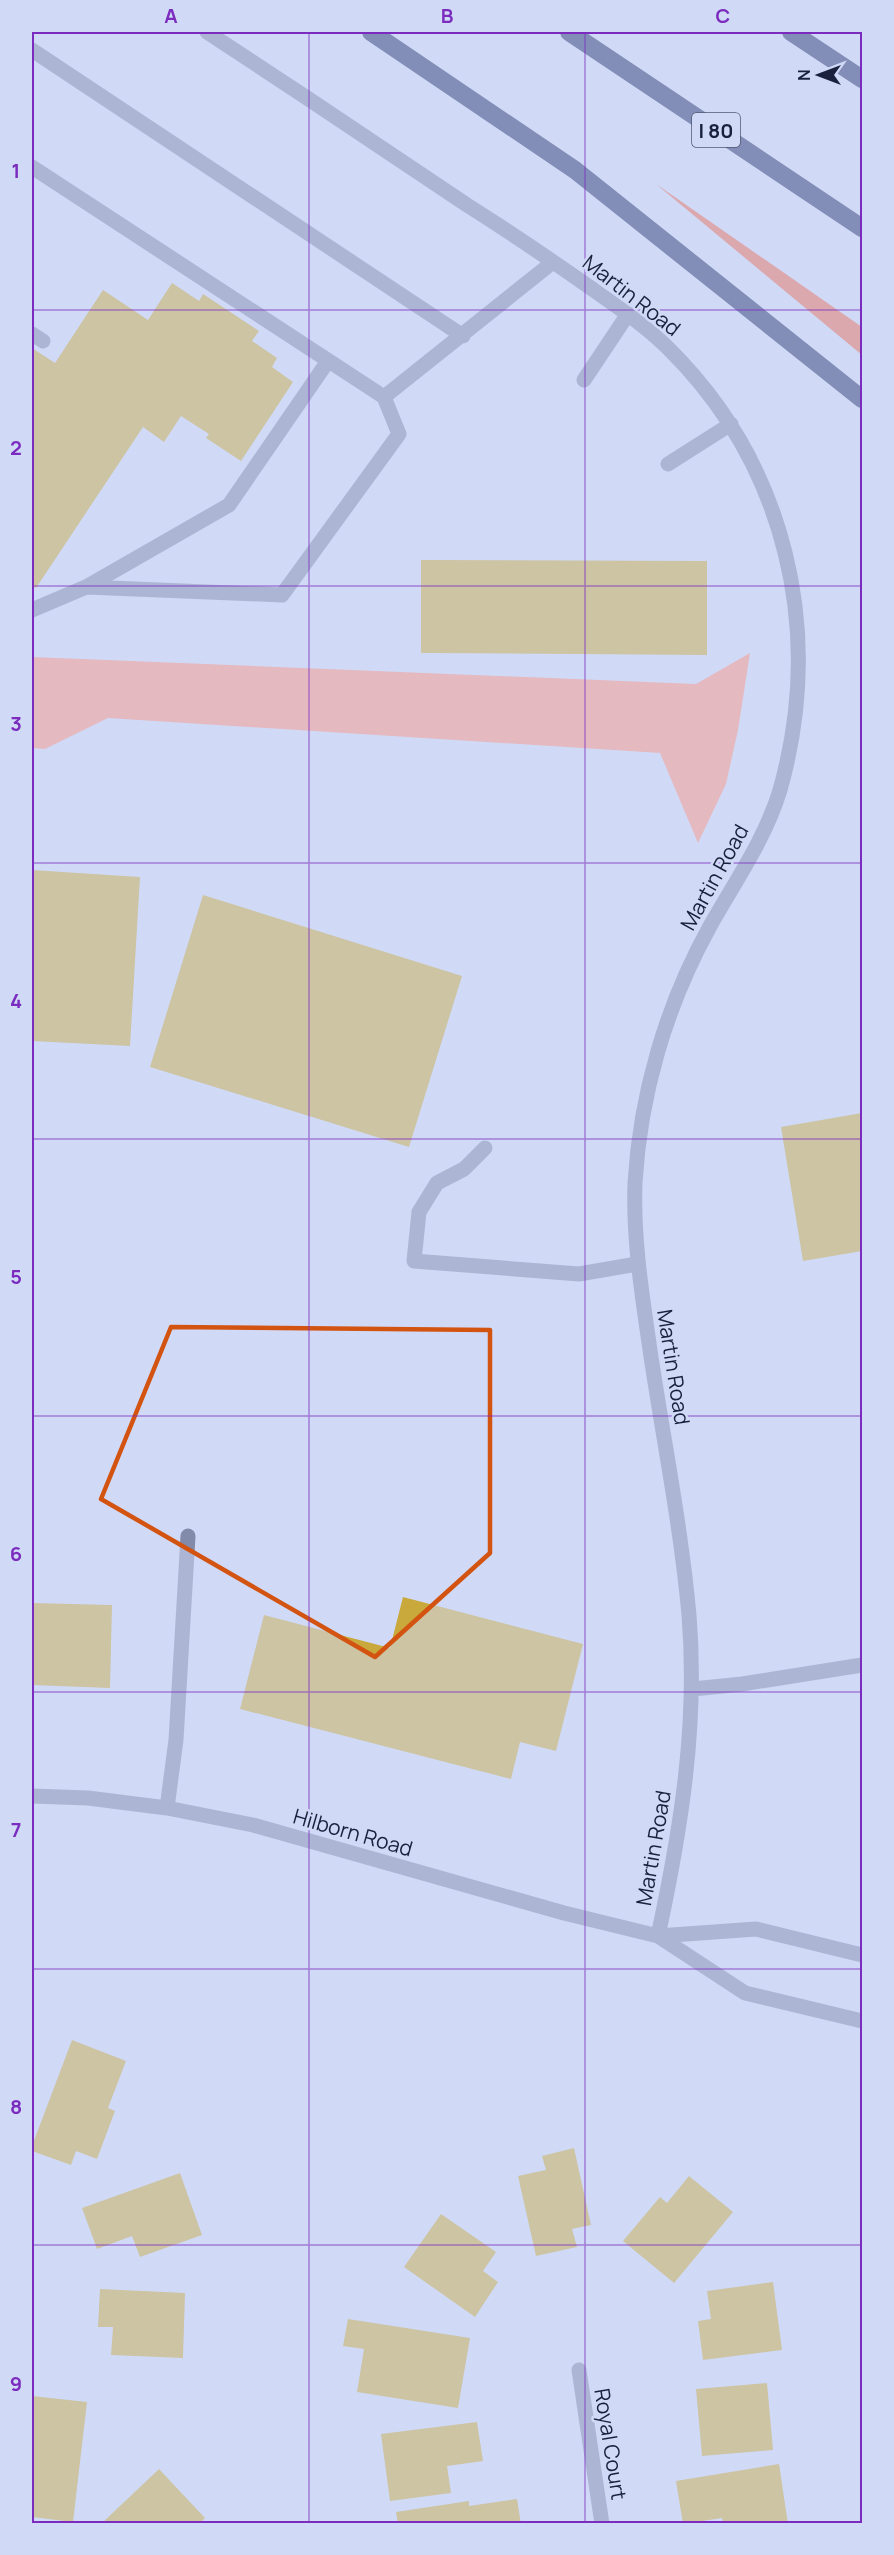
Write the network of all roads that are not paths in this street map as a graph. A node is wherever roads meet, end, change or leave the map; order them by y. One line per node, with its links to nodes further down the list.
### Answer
1 (207, 32): 9 (street, Martin Road)
2 (371, 32): 15 (highway)
3 (568, 32): 8 (highway, I 80)
4 (791, 32): 6 (highway)
5 (32, 50): 11 (street)
6 (862, 79)
7 (32, 167): 12 (street)
8 (862, 228)
9 (553, 262): 10 (street, Martin Road); 11 (street)
10 (628, 314): 13 (street); 16 (street, Martin Road)
11 (463, 336): 14 (street)
12 (328, 362): 14 (street); 18 (street)
13 (584, 380)
14 (384, 397): 18 (street)
15 (862, 399)
16 (731, 424): 17 (street); 21 (street, Martin Road)
17 (668, 464)
18 (86, 587): 19 (street)
19 (32, 610)
20 (485, 1148): 21 (street)
21 (637, 1264): 24 (street, Martin Road)
22 (188, 1536): 26 (street)
23 (862, 1665): 24 (street)
24 (693, 1689): 27 (street, Martin Road)
25 (32, 1796): 26 (street, Hilborn Road)
26 (167, 1808): 27 (street, Hilborn Road)
27 (658, 1936): 28 (street, Hilborn Road); 29 (street, Hilborn Road)
28 (862, 1955)
29 (862, 2021)
30 (579, 2370): 31 (street, Royal Court)
31 (602, 2523)

